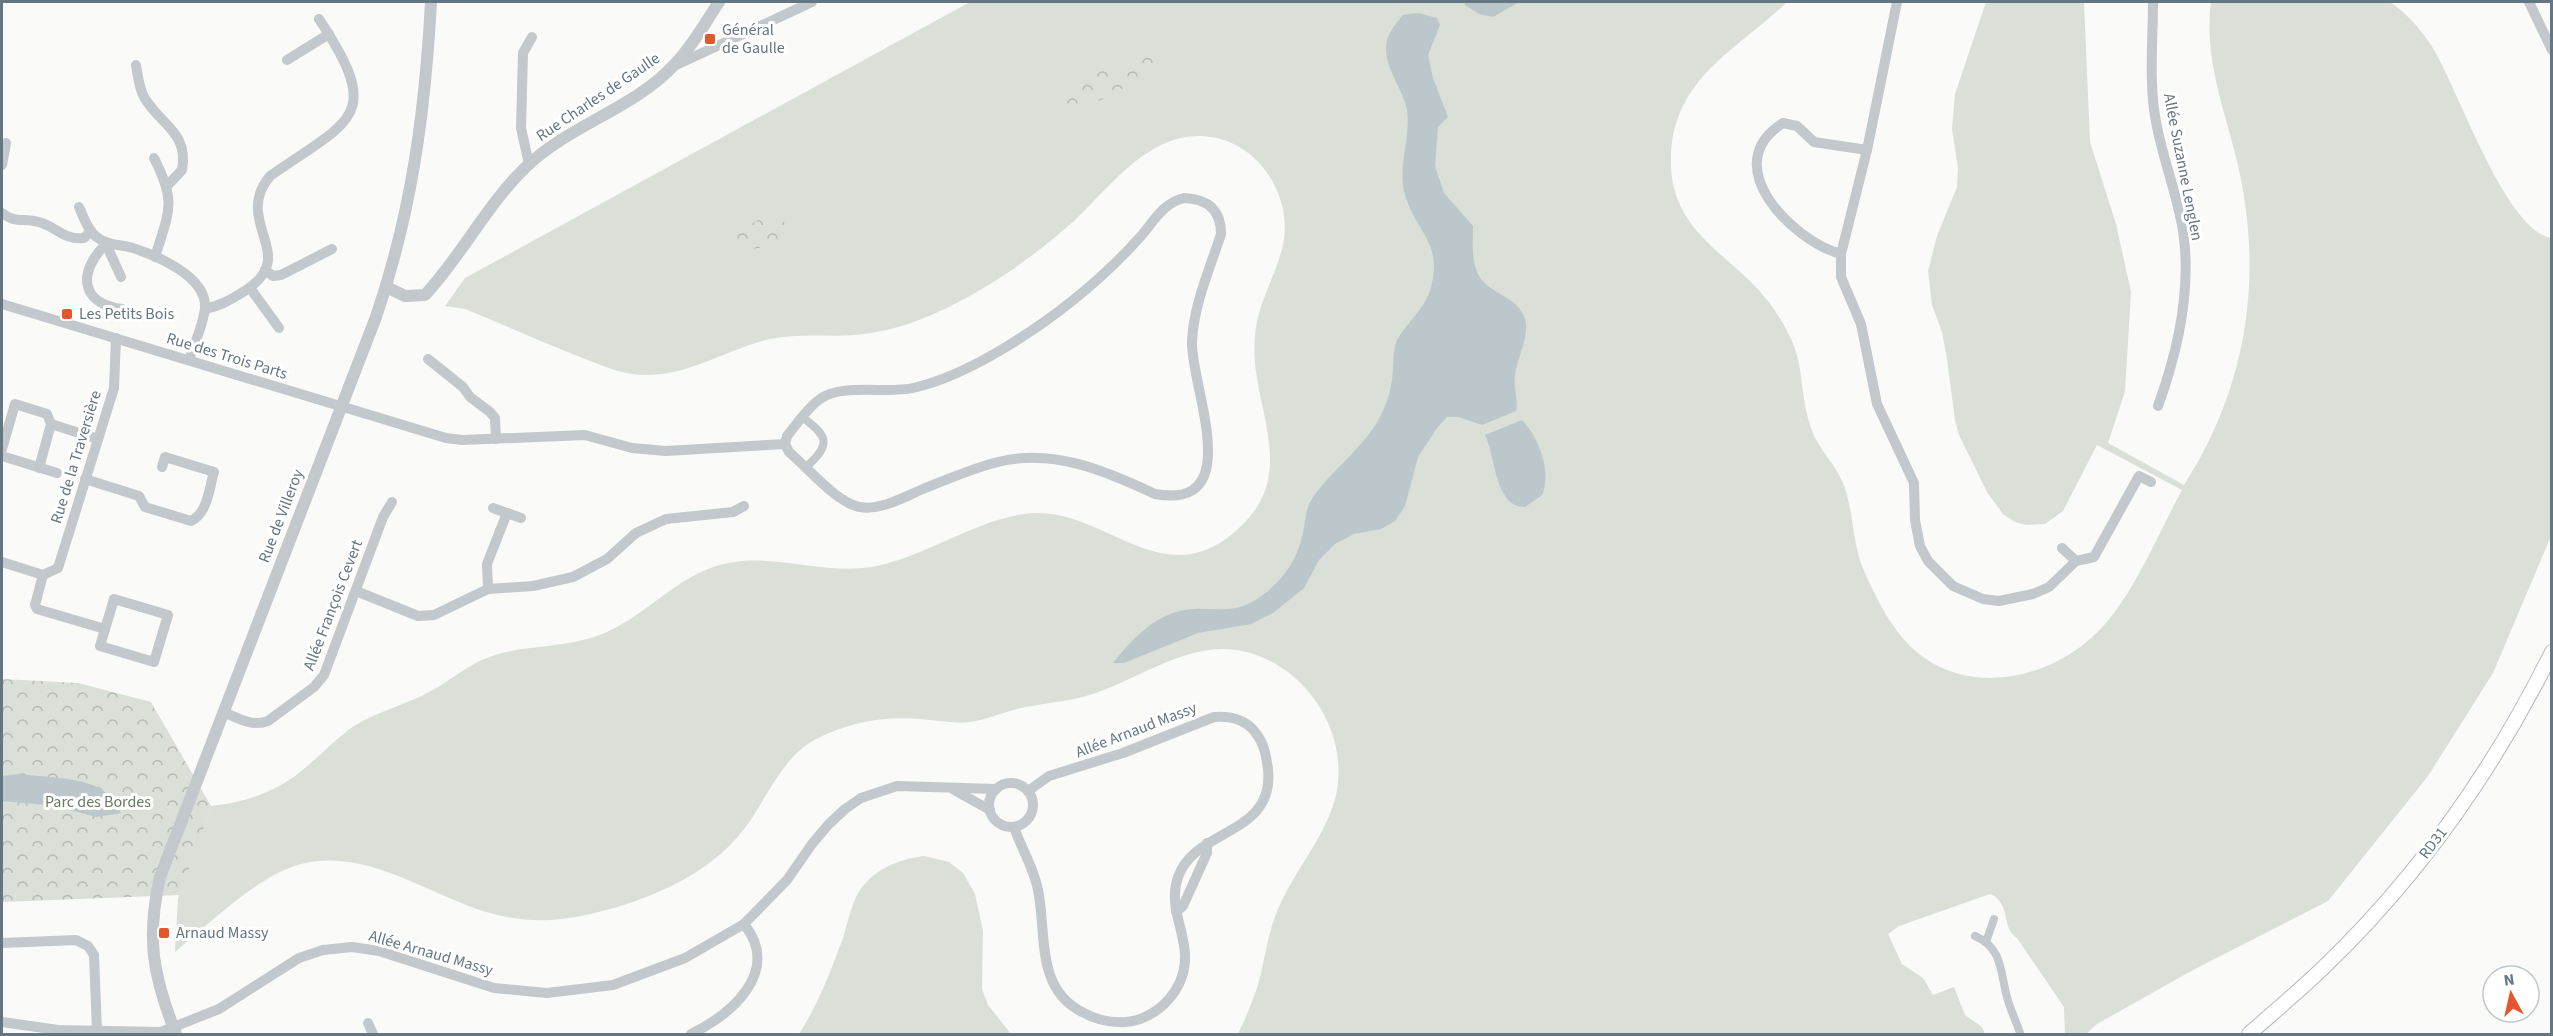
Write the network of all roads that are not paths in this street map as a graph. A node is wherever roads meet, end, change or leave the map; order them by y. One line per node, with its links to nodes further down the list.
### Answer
1 (431, 2): 29 (street, Rue de Villeroy)
2 (719, 2): 13 (street, Rue Charles de Gaulle)
3 (812, 2): 13 (street)
4 (1897, 2): 15 (street)
5 (2153, 2): 38 (street, Allée Suzanne Lenglen)
6 (2529, 2): 10 (street)
7 (319, 19): 8 (street)
8 (329, 34): 11 (street); 27 (street)
9 (532, 37): 17 (street)
10 (2552, 50)
11 (286, 60)
12 (136, 65): 19 (street)
13 (674, 67): 17 (street, Rue Charles de Gaulle)
14 (6, 143): 18 (street)
15 (1867, 150): 25 (street); 25 (street)
16 (154, 158): 19 (street)
17 (529, 164): 29 (street, Rue Charles de Gaulle)
18 (2, 165)
19 (167, 186): 26 (street)
20 (79, 207): 22 (street)
21 (2, 213): 22 (street)
22 (90, 232): 23 (street)
23 (106, 244): 26 (street); 28 (street); 32 (street)
24 (332, 249): 27 (street)
25 (1841, 254): 59 (street)
26 (155, 257): 33 (street)
27 (265, 270): 30 (street)
28 (121, 277)
29 (386, 287): 39 (street, Rue de Villeroy)
30 (250, 288): 33 (street); 34 (street)
31 (2, 304): 35 (street, Rue des Trois Parts)
32 (122, 309)
33 (205, 309): 37 (street)
34 (279, 328)
35 (116, 338): 37 (street, Rue des Trois Parts); 42 (street, Rue de la Traversière)
36 (428, 359): 43 (street)
37 (189, 360): 39 (street, Rue des Trois Parts)
38 (2158, 406)
39 (341, 408): 43 (street, Rue des Trois Parts); 66 (street, Rue de Villeroy)
40 (802, 417): 44 (street); 47 (street); 47 (street)
41 (51, 424): 42 (street); 45 (street); 49 (street)
42 (98, 439): 51 (street, Rue de la Traversière)
43 (496, 439): 44 (street, Rue des Trois Parts)
44 (785, 444): 47 (street)
45 (2, 449)
46 (2, 456): 49 (street)
47 (806, 466)
48 (162, 467): 51 (street)
49 (39, 468): 50 (street)
50 (57, 473)
51 (86, 479): 61 (street, Rue de la Traversière)
52 (2151, 482): 59 (street)
53 (392, 502): 63 (street, Allée François Cevert)
54 (744, 506): 62 (street)
55 (493, 508): 56 (street)
56 (507, 513): 57 (street); 62 (street)
57 (521, 518)
58 (2062, 548): 59 (street)
59 (2076, 561)
60 (2, 562): 61 (street)
61 (43, 575): 64 (street)
62 (488, 589): 63 (street)
63 (356, 591): 66 (street, Allée François Cevert)
64 (105, 628): 64 (street)
65 (2552, 652): 79 (main road, RD31 / RD31)
66 (223, 712): 83 (street, Rue de Villeroy)
67 (951, 789): 68 (street, Allée Arnaud Massy); 70 (street, Allée Arnaud Massy); 75 (street, Allée Arnaud Massy)
68 (996, 789): 69 (street); 70 (street)
69 (1028, 791): 71 (street); 72 (street, Allée Arnaud Massy)
70 (990, 810): 71 (street)
71 (1014, 827): 73 (street, Allée Arnaud Massy)
72 (1207, 843): 73 (street); 73 (street, Allée Arnaud Massy)
73 (1176, 912)
74 (1994, 919): 77 (street)
75 (744, 924): 83 (street, Allée Arnaud Massy); 86 (street)
76 (1975, 936): 77 (street)
77 (1986, 942): 84 (street)
78 (2, 943): 82 (street)
79 (2279, 1007): 87 (main road, RD31 / RD31); 88 (main road, RD31 / RD31)
80 (2, 1023): 82 (street, Allée Arnaud Massy)
81 (368, 1023): 85 (street)
82 (97, 1031): 83 (street, Allée Arnaud Massy)
83 (174, 1032)
84 (2020, 1033)
85 (373, 1035)
86 (691, 1035)
87 (2239, 1035)
88 (2249, 1035)

